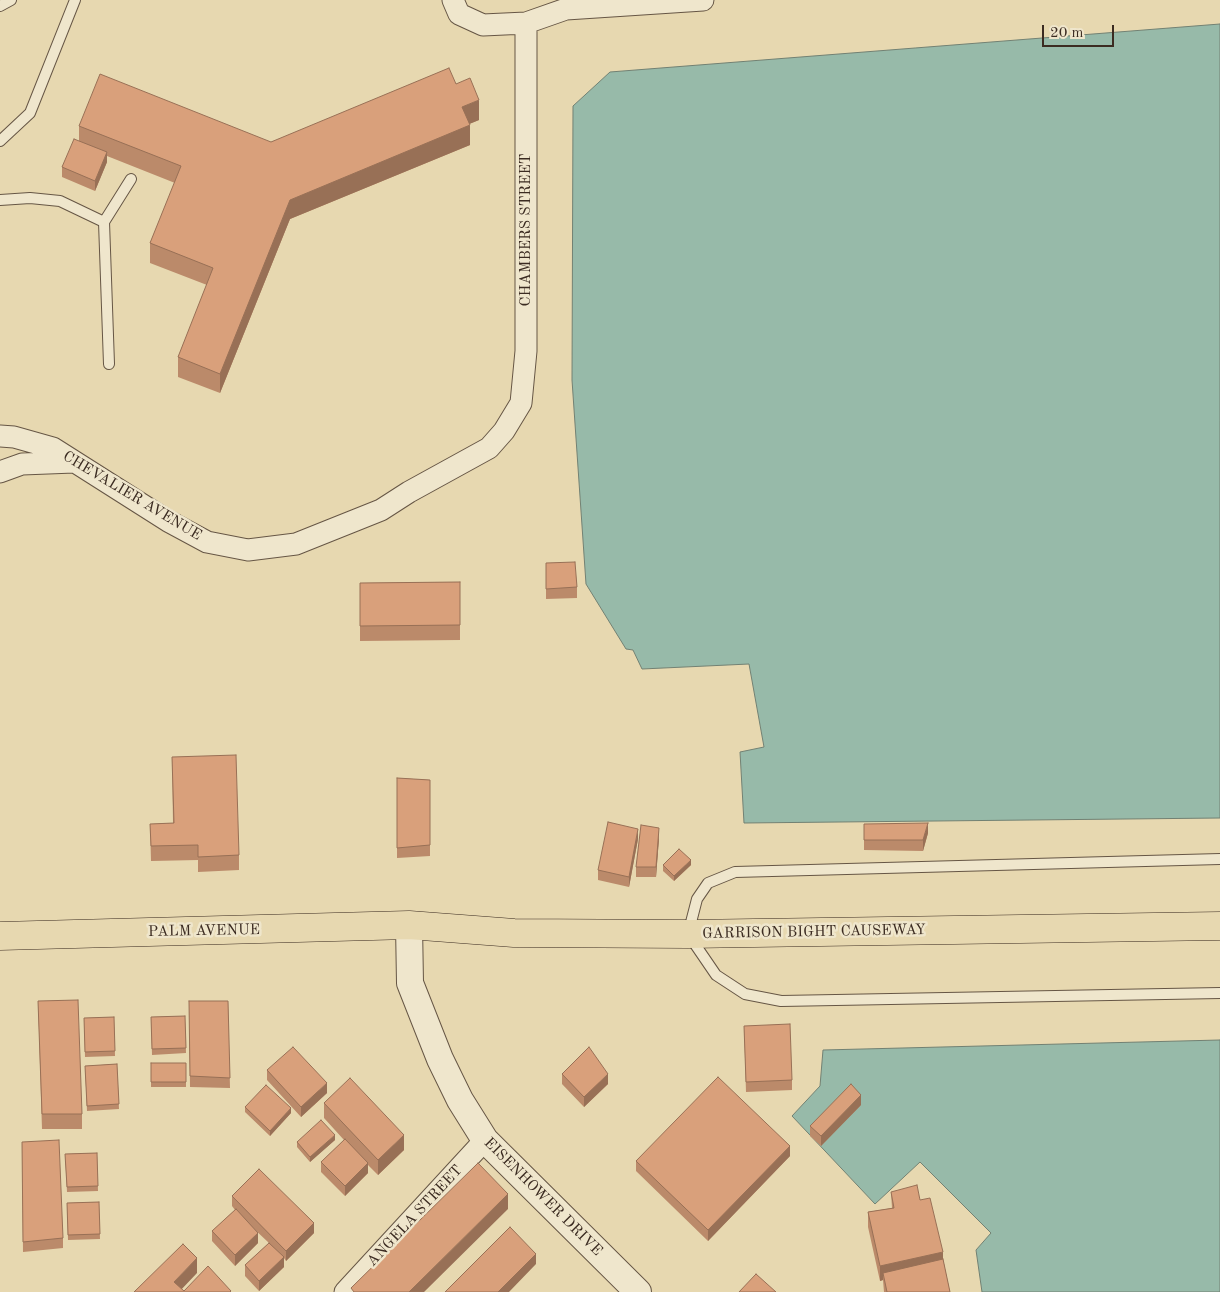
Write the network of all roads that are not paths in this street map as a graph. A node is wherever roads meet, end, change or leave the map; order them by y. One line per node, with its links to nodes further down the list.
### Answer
1 (11, 0): 6 (lane)
2 (75, 0): 8 (lane)
3 (452, 0): 7 (street)
4 (703, 0): 5 (street)
5 (574, 4): 7 (street)
6 (0, 6)
7 (526, 24): 13 (street, CHAMBERS STREET)
8 (0, 141)
9 (131, 179): 11 (lane)
10 (0, 200): 11 (lane)
11 (104, 222): 12 (lane)
12 (109, 364)
13 (504, 431): 15 (street, CHEVALIER AVENUE)
14 (0, 436): 15 (street, CHEVALIER AVENUE)
15 (74, 462): 16 (street)
16 (0, 472)
17 (1220, 859): 20 (lane)
18 (409, 926): 20 (main road, GARRISON BIGHT CAUSEWAY); 21 (main road, PALM AVENUE); 23 (street, EISENHOWER DRIVE)
19 (1220, 926): 20 (main road, GARRISON BIGHT CAUSEWAY)
20 (688, 934): 22 (lane)
21 (0, 936)
22 (1220, 993)
23 (484, 1140): 24 (street, EISENHOWER DRIVE); 25 (street, ANGELA STREET)
24 (630, 1289)
25 (345, 1292)

